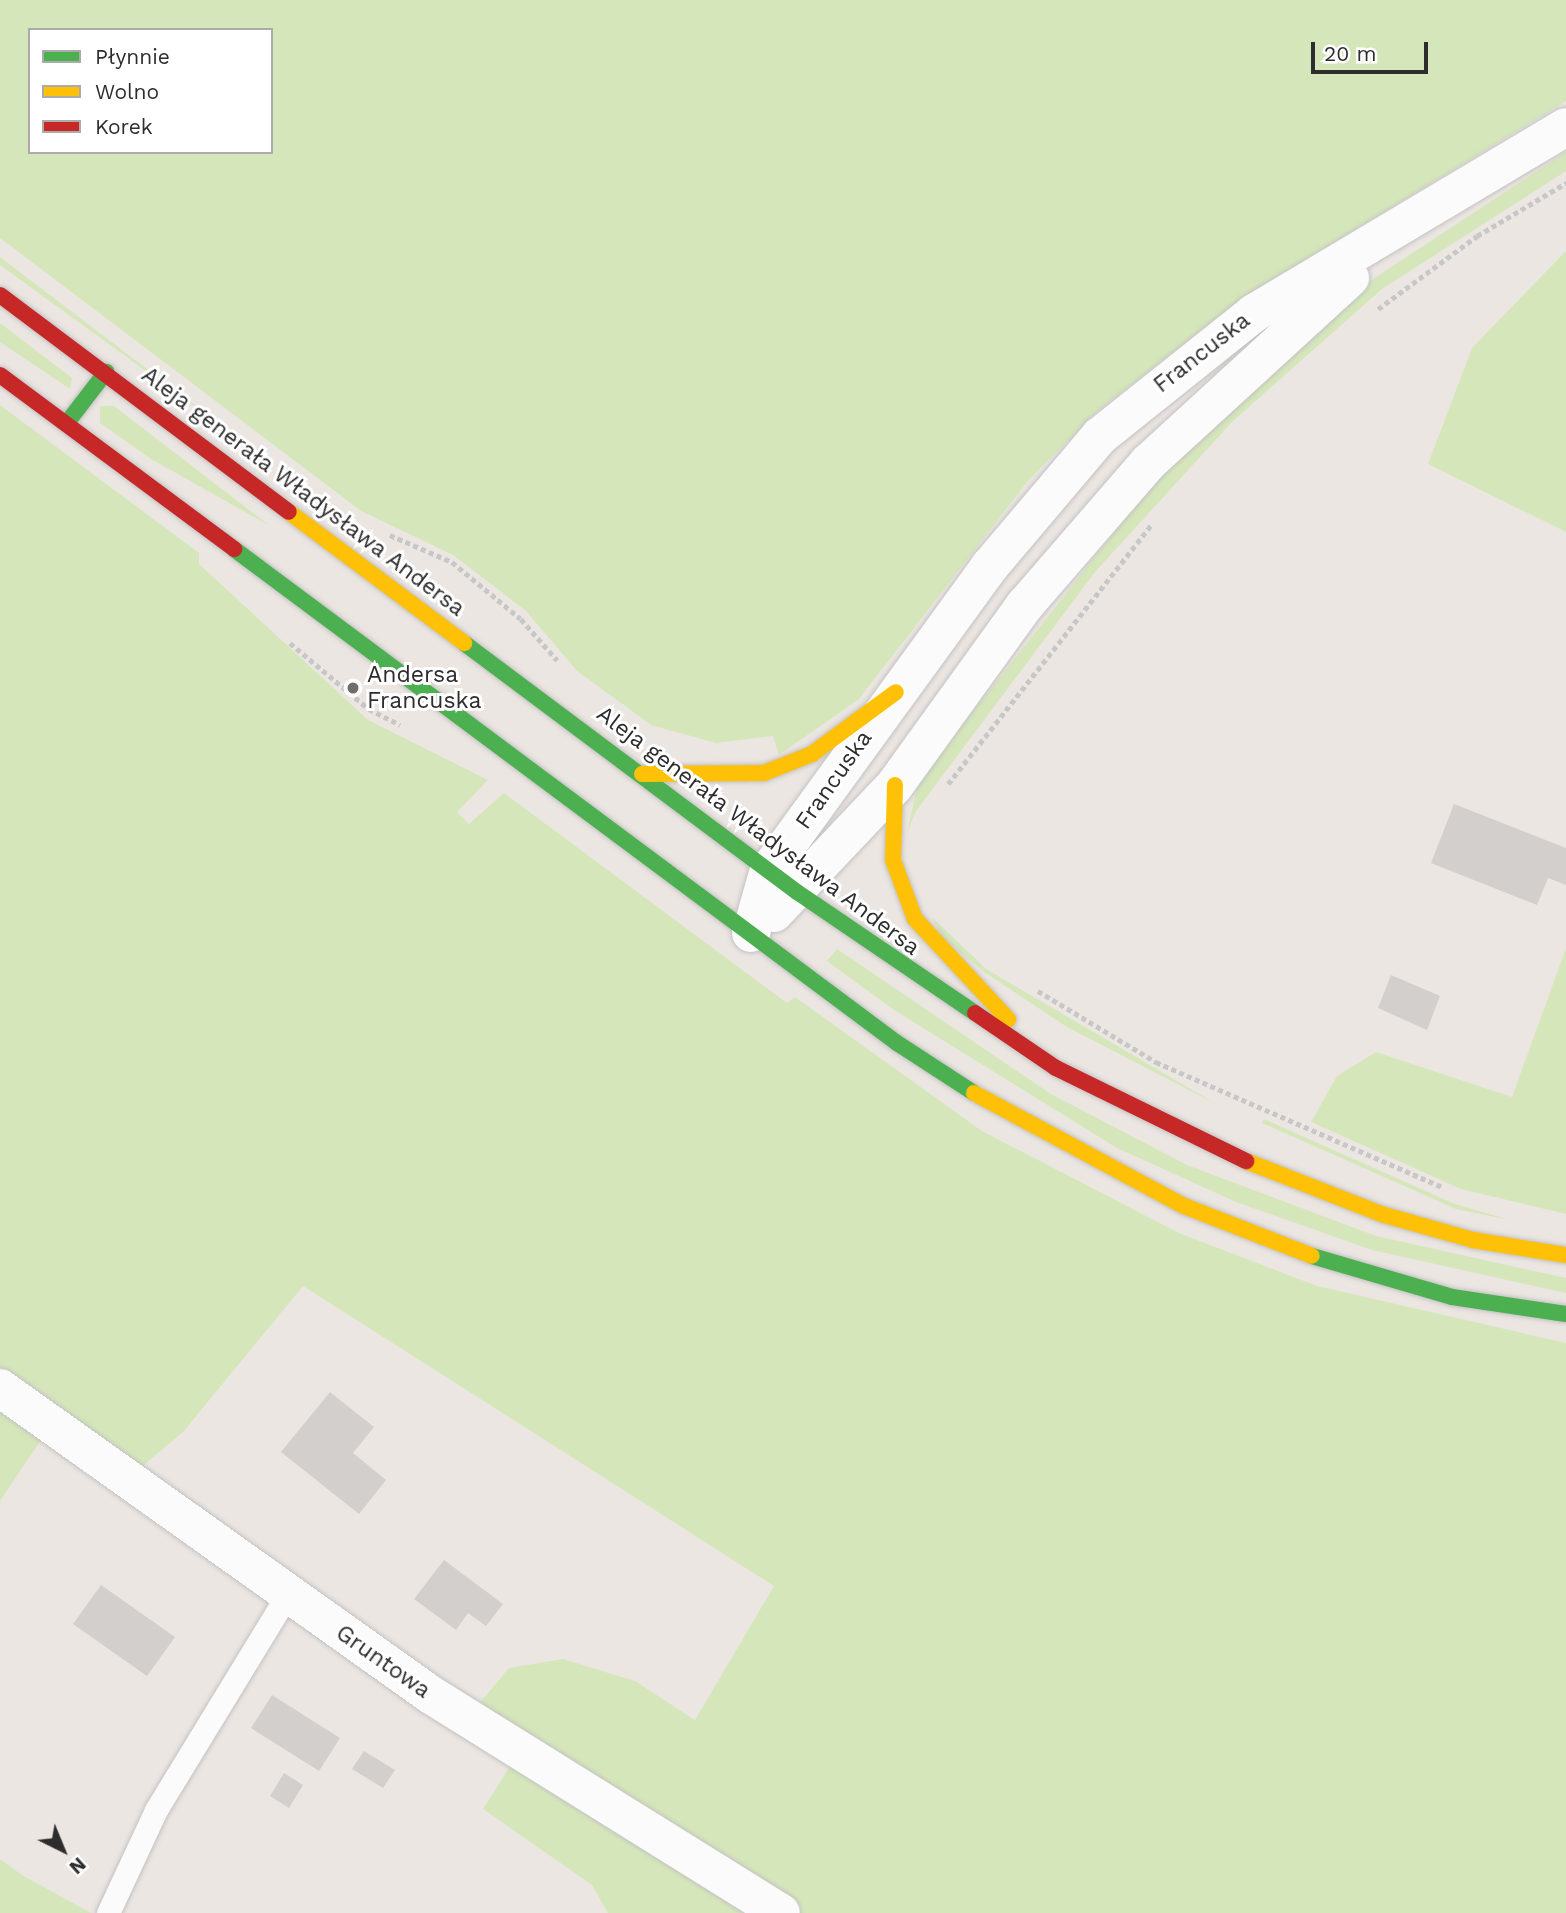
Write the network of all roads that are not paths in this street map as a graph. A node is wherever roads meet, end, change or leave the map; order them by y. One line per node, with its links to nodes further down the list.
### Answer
1 (1566, 127): 2 (street, Francuska)
2 (1448, 197): 7 (street, Francuska); 9 (street, Francuska)
3 (0, 295): 4 (main road, Aleja generała Władysława Andersa)
4 (106, 372): 6 (main road); 8 (main road, Aleja generała Władysława Andersa)
5 (0, 375): 6 (main road)
6 (66, 424): 11 (main road)
7 (896, 692): 8 (main road); 10 (street, Francuska)
8 (642, 774): 10 (main road, Aleja generała Władysława Andersa)
9 (895, 785): 10 (street, Francuska); 12 (main road)
10 (783, 881): 11 (street, Francuska); 12 (main road, Aleja generała Władysława Andersa)
11 (751, 933): 14 (main road)
12 (1055, 1068): 13 (main road, Aleja generała Władysława Andersa)
13 (1566, 1255)
14 (1566, 1314)
15 (0, 1388): 16 (street, Gruntowa)
16 (287, 1595): 17 (lane); 18 (street, Gruntowa)
17 (108, 1913)
18 (781, 1913)

